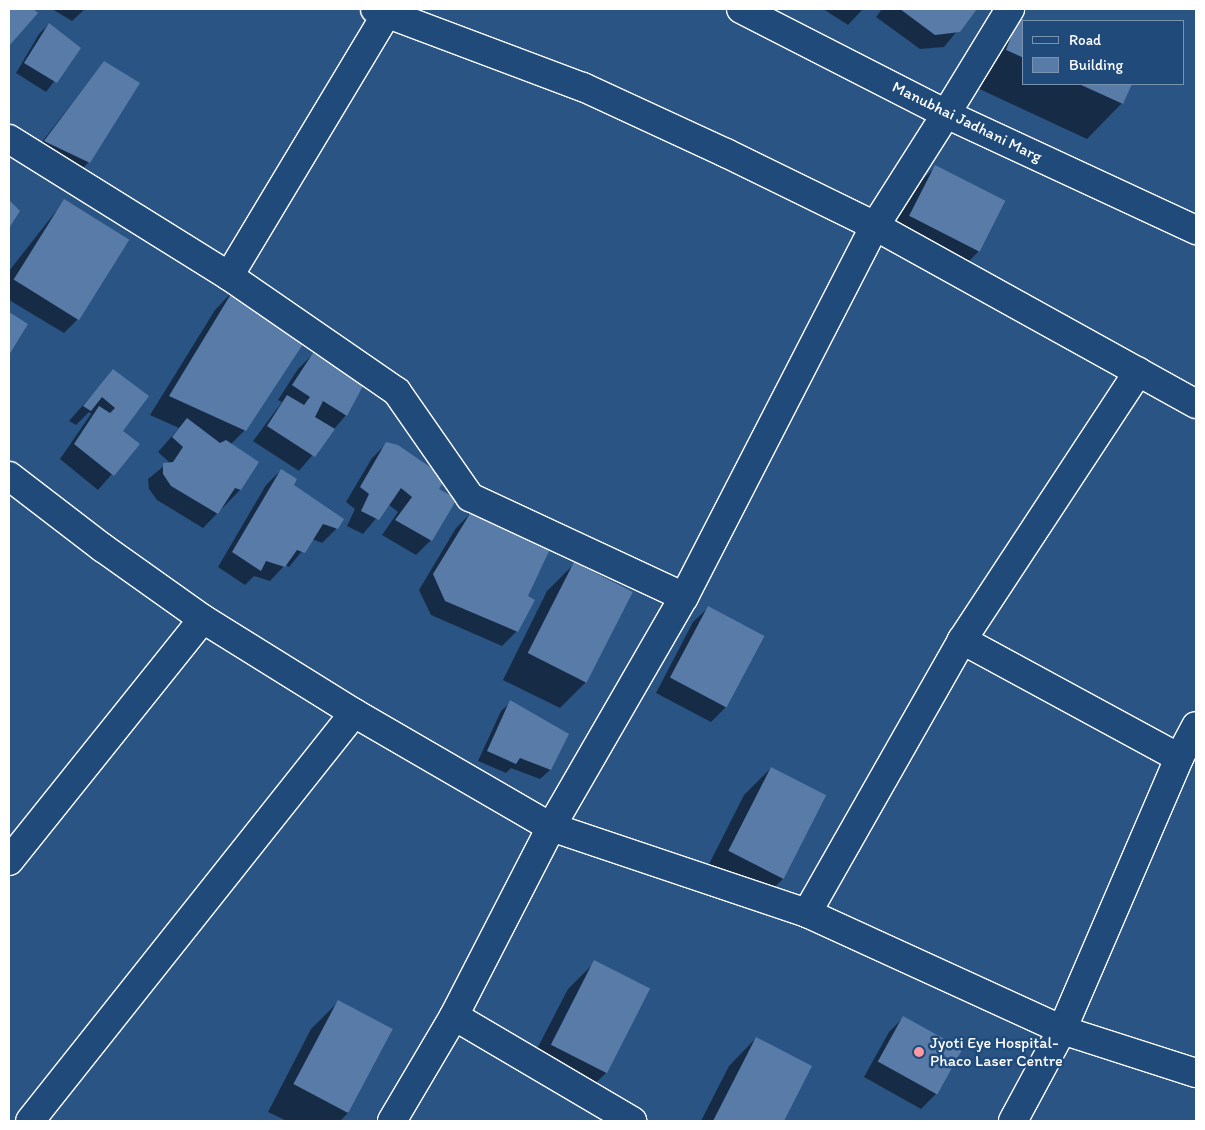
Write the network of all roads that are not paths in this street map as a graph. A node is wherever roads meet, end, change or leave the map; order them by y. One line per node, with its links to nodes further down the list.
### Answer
1 (741, 9): 4 (street, Manubhai Jadhani Marg)
2 (1010, 9): 4 (street)
3 (380, 12): 6 (street); 8 (street)
4 (946, 114): 6 (street); 7 (street, Manubhai Jadhani Marg)
5 (9, 139): 8 (street)
6 (875, 226): 9 (street); 12 (street)
7 (1196, 230)
8 (230, 276): 12 (street)
9 (1138, 372): 10 (street); 14 (street)
10 (1196, 404)
11 (9, 476): 13 (street)
12 (684, 597): 18 (street)
13 (202, 619): 15 (street); 19 (street)
14 (962, 640): 17 (street); 20 (street)
15 (354, 713): 18 (street); 24 (street)
16 (1196, 726): 17 (street)
17 (1179, 758): 22 (street)
18 (551, 827): 20 (street); 21 (street)
19 (9, 861)
20 (807, 913): 22 (street)
21 (454, 1016): 25 (street); 26 (street)
22 (1062, 1030): 23 (street); 27 (street)
23 (1196, 1073)
24 (30, 1121)
25 (392, 1121)
26 (632, 1121)
27 (1013, 1121)

